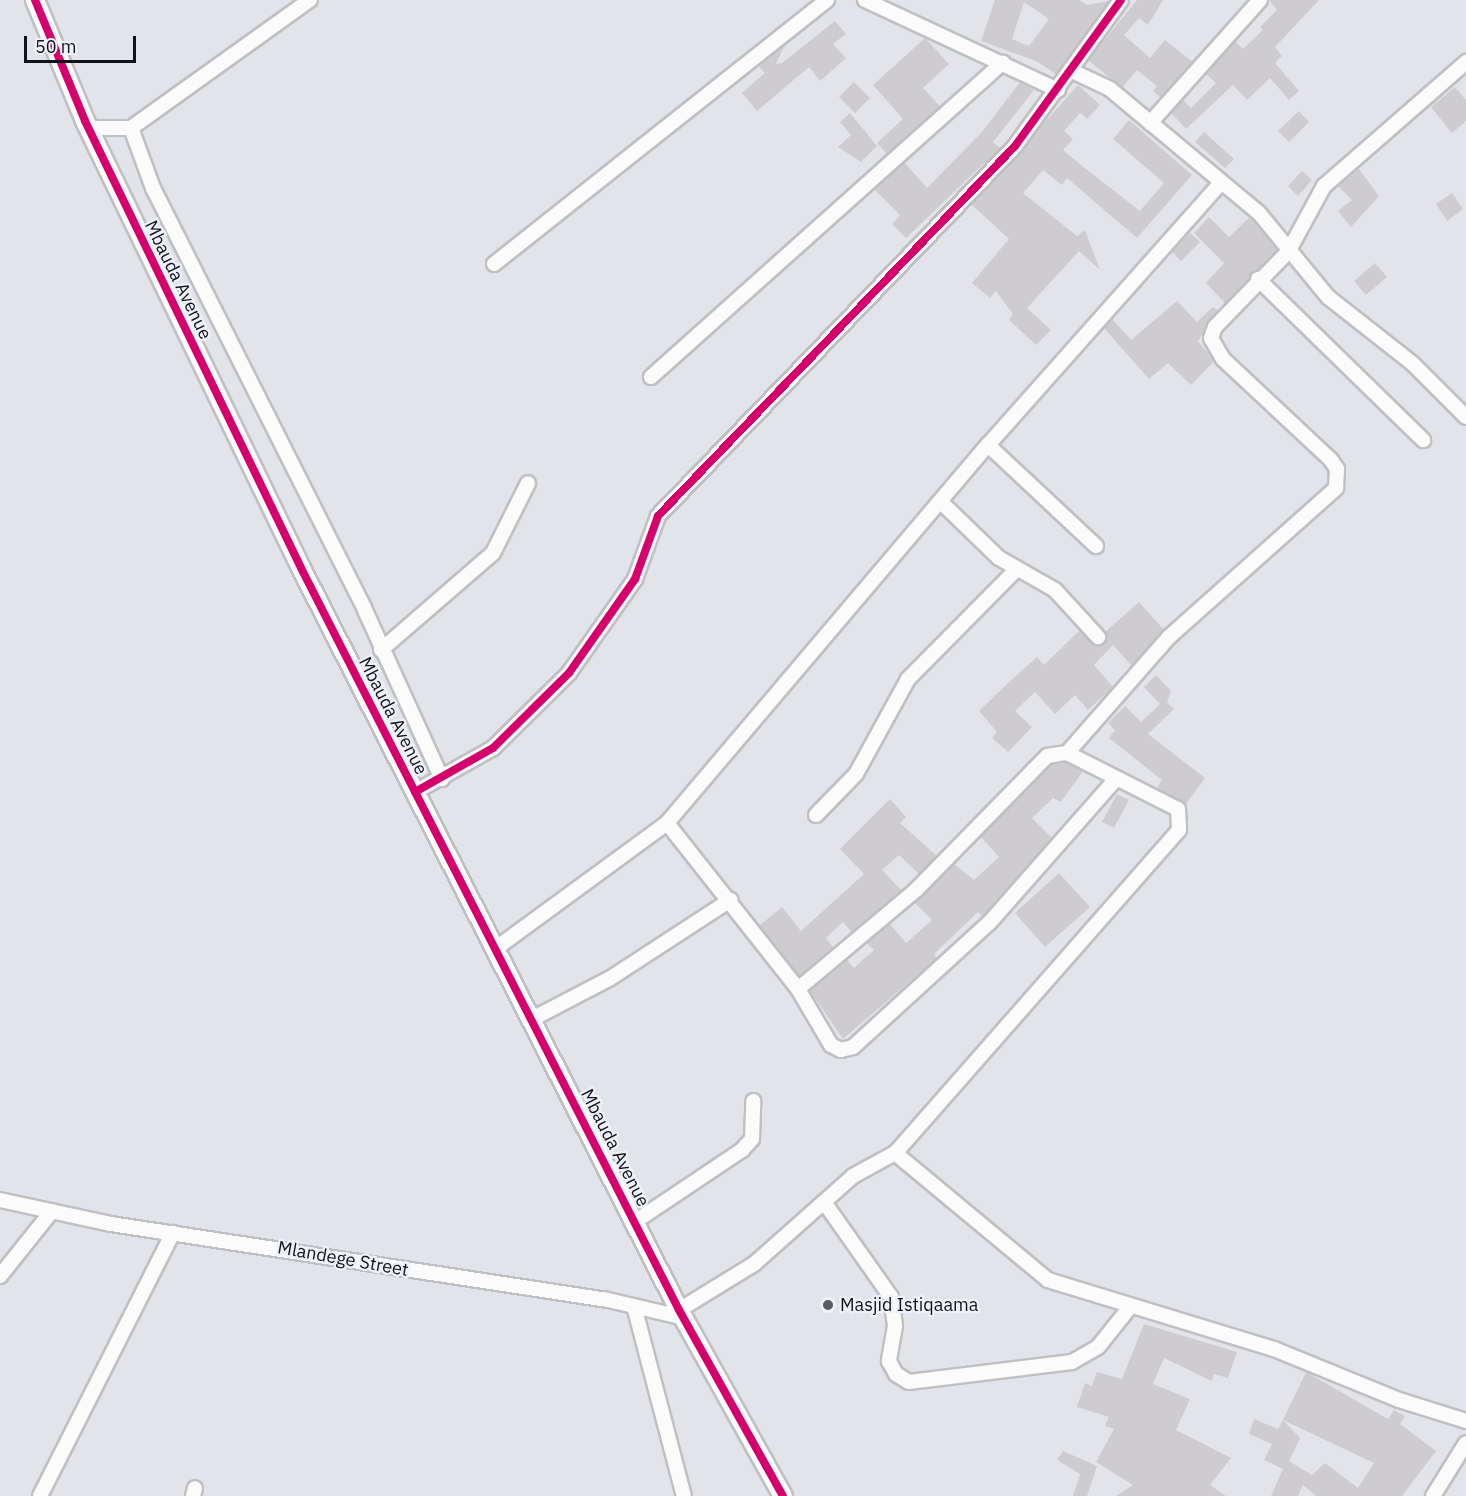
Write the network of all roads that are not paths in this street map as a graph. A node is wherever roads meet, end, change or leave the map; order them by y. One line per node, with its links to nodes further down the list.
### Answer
1 (35, 0): 12 (street, Mbauda Avenue)
2 (310, 0): 13 (street)
3 (827, 0): 16 (street)
4 (865, 0): 7 (street)
5 (1121, 0): 9 (street)
6 (1260, 0): 11 (street)
7 (1003, 62): 10 (street); 18 (street)
8 (1466, 62): 15 (street)
9 (1072, 71): 10 (street); 11 (street)
10 (1058, 90): 29 (street)
11 (1150, 123): 14 (street)
12 (88, 128): 13 (street); 31 (street, Mbauda Avenue)
13 (131, 128): 27 (street)
14 (1221, 183): 15 (street); 21 (street)
15 (1288, 252): 17 (street); 19 (street)
16 (494, 264)
17 (1258, 279): 20 (street); 28 (street)
18 (651, 378)
19 (1466, 417)
20 (1423, 441)
21 (988, 445): 23 (street); 24 (street)
22 (528, 483): 27 (street)
23 (943, 504): 25 (street); 33 (street)
24 (1096, 546)
25 (1017, 569): 26 (street); 32 (street)
26 (1098, 637)
27 (381, 650): 29 (street)
28 (1067, 753): 30 (street); 36 (street)
29 (442, 779): 31 (street)
30 (1115, 780): 36 (street); 39 (street)
31 (414, 792): 35 (street, Mbauda Avenue)
32 (816, 815)
33 (667, 823): 34 (street); 35 (street)
34 (730, 900): 36 (street); 37 (street)
35 (495, 949): 37 (street, Mbauda Avenue)
36 (798, 989)
37 (532, 1019): 43 (street, Mbauda Avenue)
38 (753, 1101): 43 (street)
39 (895, 1153): 41 (street); 47 (street)
40 (0, 1200): 42 (street, Mlandege Street)
41 (824, 1202): 47 (street); 48 (street)
42 (52, 1211): 44 (street, Mlandege Street); 45 (street)
43 (636, 1221): 48 (street, Mbauda Avenue)
44 (173, 1233): 46 (street, Mlandege Street); 52 (street)
45 (0, 1276)
46 (634, 1306): 48 (street, Mlandege Street); 53 (street)
47 (1130, 1307): 49 (street)
48 (682, 1314): 54 (street, Mbauda Avenue)
49 (1466, 1420)
50 (1466, 1443): 51 (street)
51 (1462, 1462): 55 (street)
52 (40, 1496)
53 (684, 1496)
54 (783, 1496)
55 (1433, 1496)

